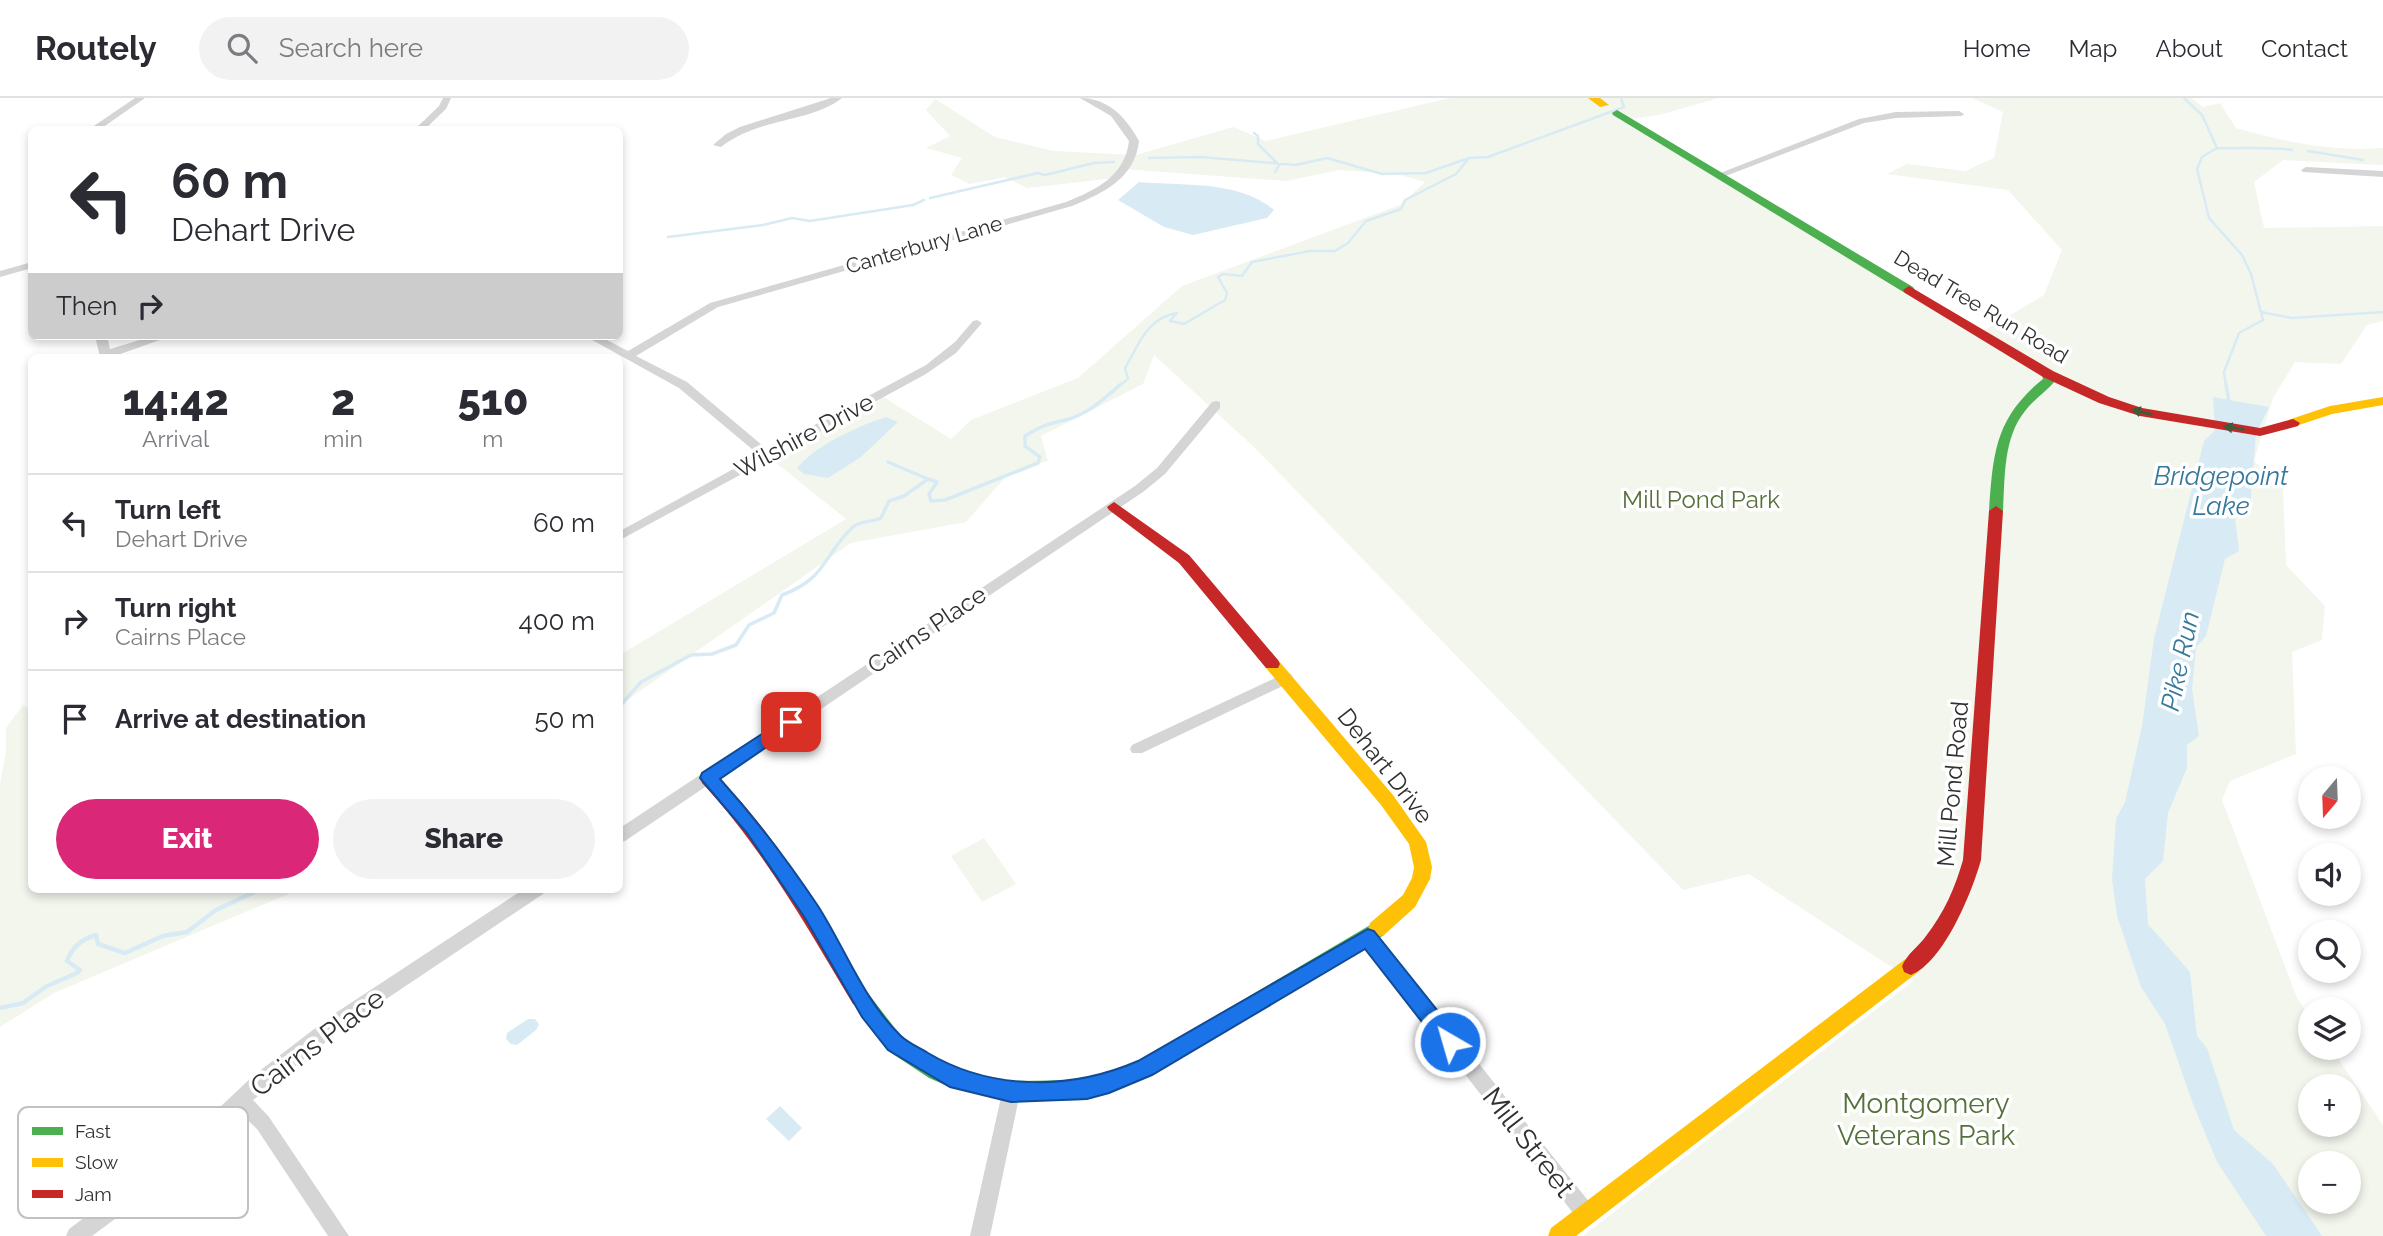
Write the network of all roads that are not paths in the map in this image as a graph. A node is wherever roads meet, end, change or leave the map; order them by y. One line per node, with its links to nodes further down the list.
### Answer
1 (141, 98): 7 (street)
2 (447, 98): 8 (street)
3 (838, 98): 9 (street)
4 (1084, 98): 19 (street, Canterbury Lane)
5 (1605, 105): 12 (street, Dead Tree Run Road)
6 (1959, 114): 12 (street)
7 (98, 126)
8 (422, 126)
9 (718, 145)
10 (2306, 170): 11 (street)
11 (2383, 174)
12 (1720, 175): 20 (street, Dead Tree Run Road)
13 (28, 266): 14 (street)
14 (0, 274)
15 (977, 323): 23 (street, Wilshire Drive)
16 (153, 340): 18 (street)
17 (599, 340): 19 (street)
18 (111, 354)
19 (629, 355): 23 (street)
20 (2048, 374): 21 (street, Dead Tree Run Road, one-way to 20); 37 (street, Mill Pond Road)
21 (2383, 401)
22 (1216, 405): 24 (street, Cairns Place)
23 (767, 456): 25 (street, Wilshire Drive)
24 (1114, 507): 26 (street, Dehart Drive); 28 (street, Cairns Place)
25 (623, 534)
26 (1286, 678): 27 (street); 31 (street, Dehart Drive)
27 (1138, 749)
28 (708, 778): 29 (street, Cairns Place); 32 (street, Dehart Drive)
29 (623, 834)
30 (531, 893): 33 (street, Cairns Place)
31 (1368, 937): 32 (street, Dehart Drive); 37 (street, Mill Street)
32 (1011, 1093): 41 (street)
33 (240, 1100): 34 (street, Cairns Place); 35 (street)
34 (233, 1107)
35 (247, 1107)
36 (248, 1108): 40 (street)
37 (1587, 1215): 42 (street, Mill Pond Road)
38 (101, 1218): 39 (street, Cairns Place)
39 (76, 1236)
40 (339, 1236)
41 (980, 1236)
42 (1559, 1236)

